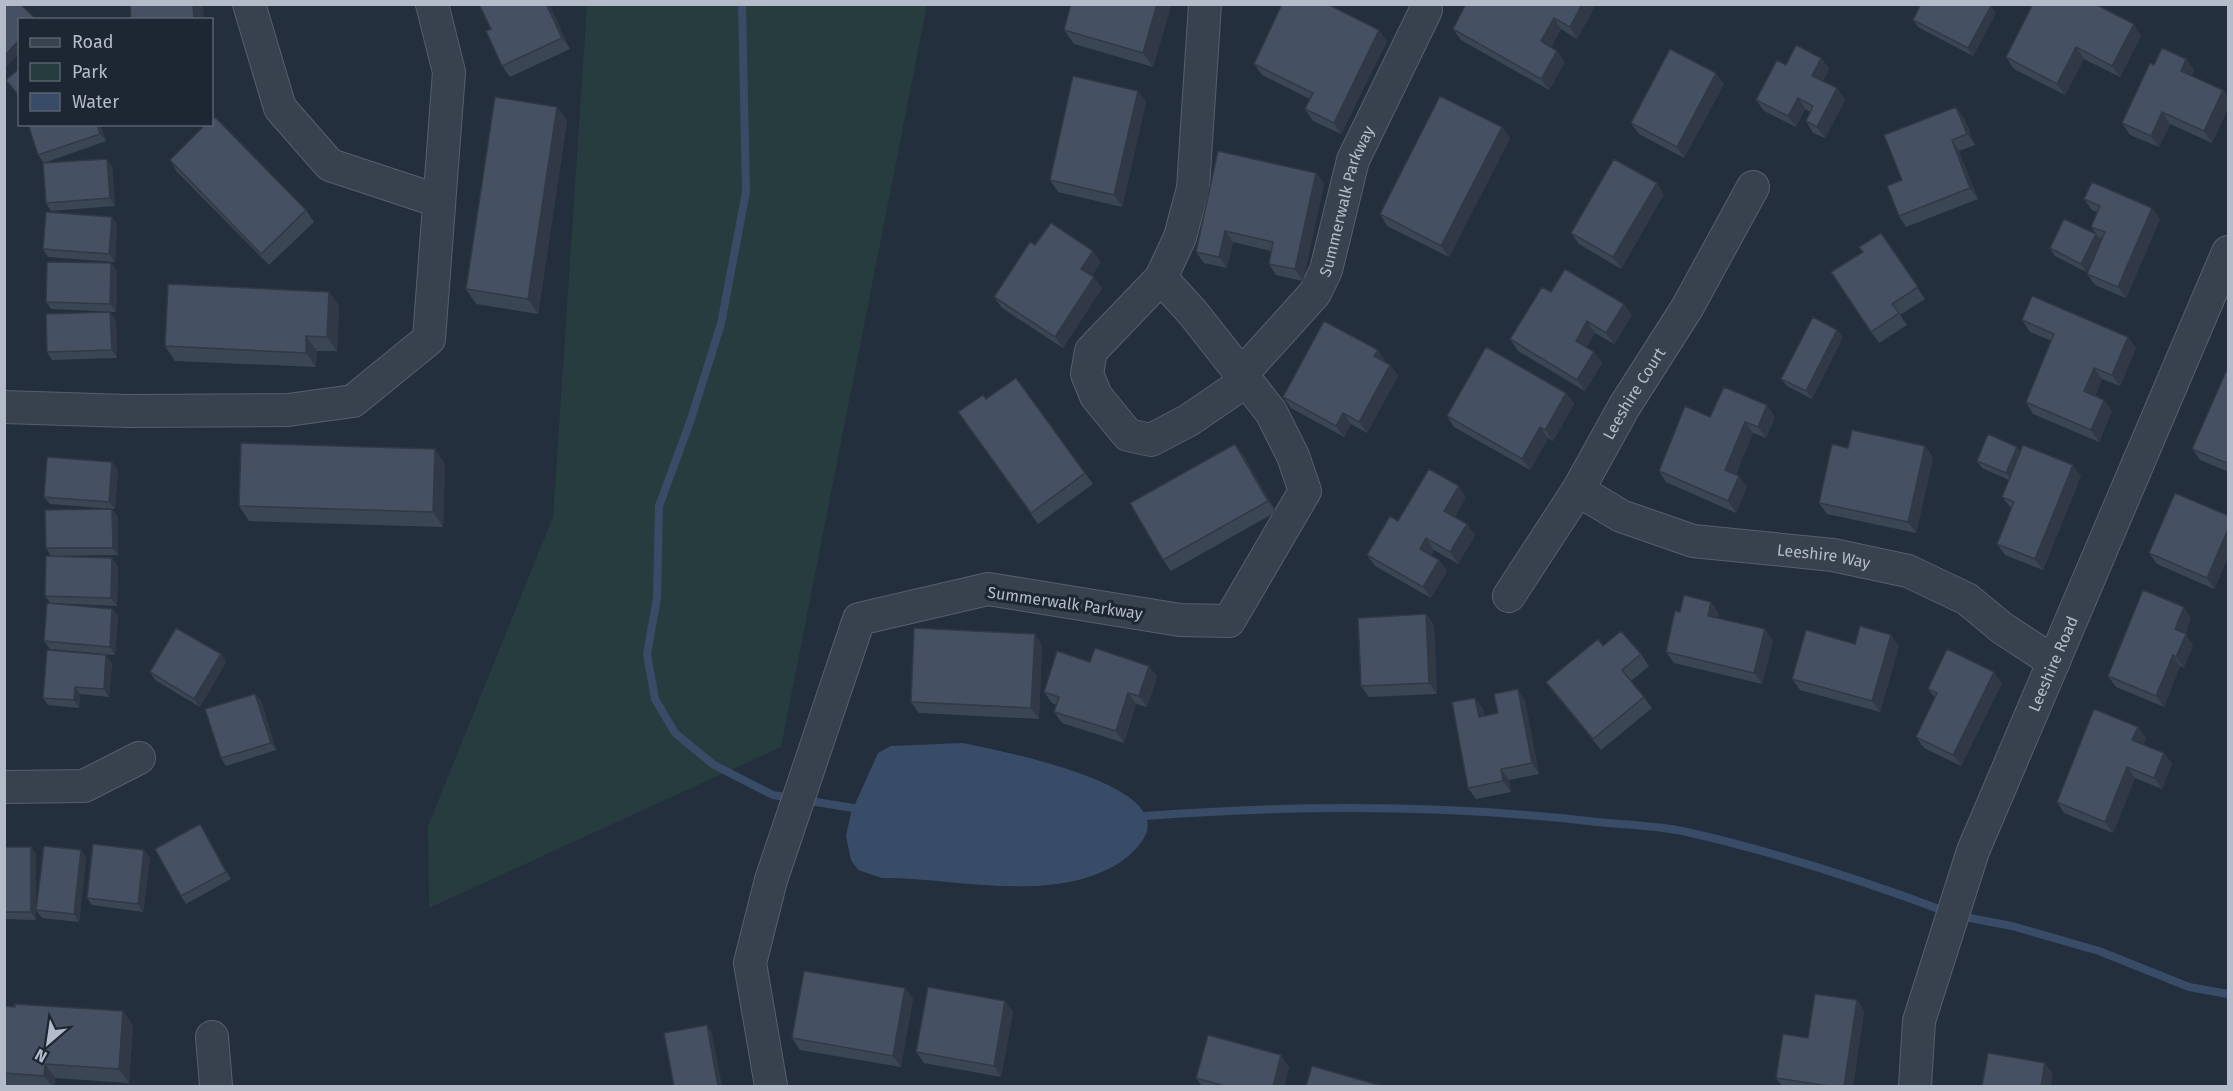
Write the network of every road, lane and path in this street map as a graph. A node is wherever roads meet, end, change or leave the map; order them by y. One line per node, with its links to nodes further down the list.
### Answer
1 (249, 4): 6 (street)
2 (432, 4): 6 (street)
3 (1205, 4): 8 (street, Summerwalk Parkway)
4 (1431, 9): 9 (street, Summerwalk Parkway)
5 (1753, 187): 11 (street, Leeshire Court)
6 (439, 201): 10 (street)
7 (2229, 252): 13 (street, Leeshire Road)
8 (1161, 278): 9 (street, Summerwalk Parkway); 9 (street, Summerwalk Parkway)
9 (1243, 377): 18 (street, Summerwalk Parkway)
10 (4, 407)
11 (1578, 490): 12 (street, Leeshire Court); 13 (street, Leeshire Way)
12 (1509, 596)
13 (2054, 662): 19 (street, Leeshire Road)
14 (139, 758): 15 (street)
15 (4, 787)
16 (212, 1037): 17 (street)
17 (216, 1086)
18 (771, 1086)
19 (1916, 1086)

